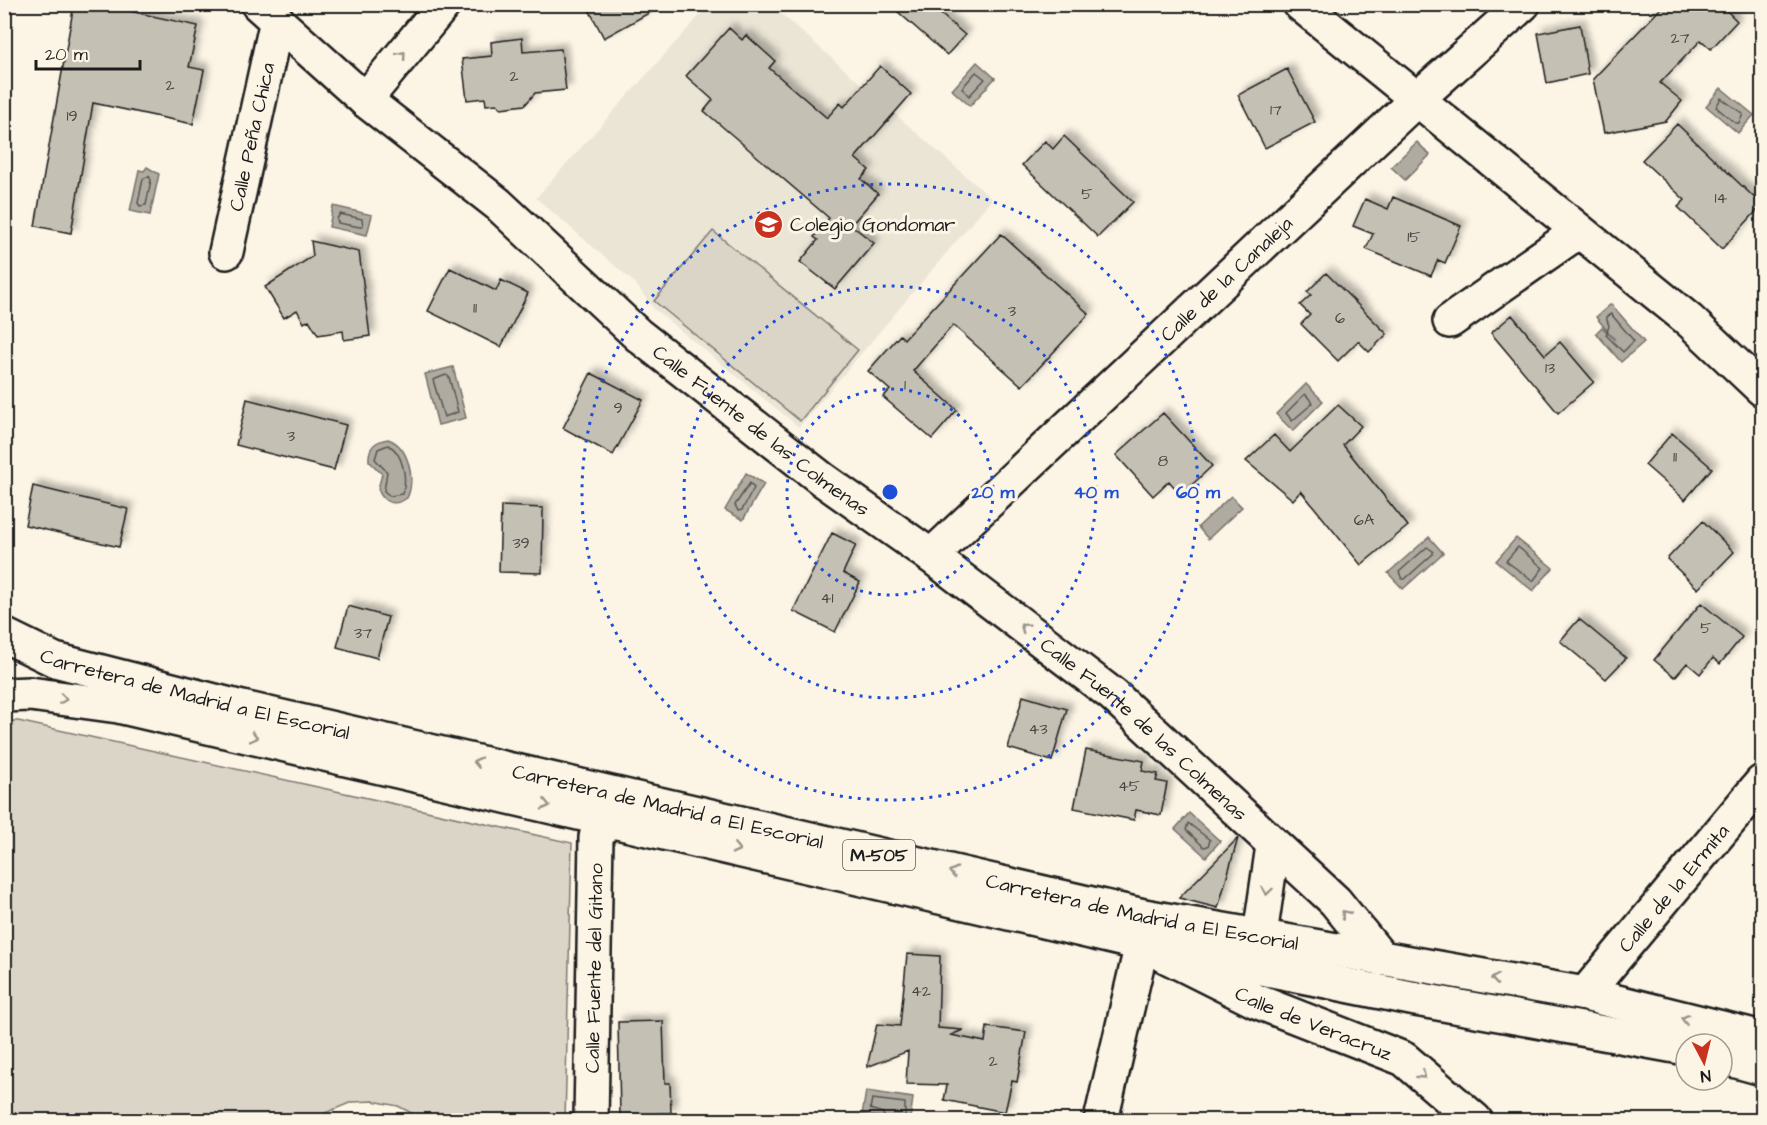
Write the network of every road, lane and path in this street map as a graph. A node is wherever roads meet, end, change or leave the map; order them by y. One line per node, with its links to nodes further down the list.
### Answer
1 (444, 4): 6 (main road, one-way to 1)
2 (1300, 4): 5 (main road)
3 (1523, 4): 5 (main road, Calle de la Canaleja)
4 (268, 12): 6 (main road, Calle Fuente de las Colmenas); 8 (main road, Calle Peña Chica)
5 (1417, 99): 7 (main road); 11 (main road, Calle de la Canaleja)
6 (365, 100): 11 (main road, Calle Fuente de las Colmenas)
7 (1579, 231): 9 (main road); 10 (main road)
8 (226, 252)
9 (1450, 321)
10 (1762, 389)
11 (931, 556): 16 (main road, Calle Fuente de las Colmenas, one-way to 11)
12 (4, 635): 17 (main road, Carretera de Madrid a El Escorial / M-505, one-way to 12)
13 (4, 695): 15 (main road, Carretera de Madrid a El Escorial / M-505, one-way to 15)
14 (1762, 782): 20 (main road, Calle de la Ermita)
15 (607, 819): 18 (main road, Carretera de Madrid a El Escorial / M-505, one-way to 18); 25 (main road, Calle Fuente del Gitano)
16 (1273, 846): 17 (main road, one-way to 17); 19 (main road, Calle Fuente de las Colmenas, one-way to 16)
17 (1260, 935): 19 (main road, Carretera de Madrid a El Escorial / M-505)
18 (1142, 944): 22 (main road, Carretera de Madrid a El Escorial / M-505); 26 (main road); 27 (main road, Calle de Veracruz, one-way to 27)
19 (1382, 959): 20 (main road, Carretera de Madrid a El Escorial / M-505, one-way to 19)
20 (1585, 994): 21 (main road, Carretera de Madrid a El Escorial / M-505, one-way to 20)
21 (1762, 1038)
22 (1674, 1046)
23 (1734, 1060): 24 (main road)
24 (1762, 1068)
25 (591, 1120)
26 (1101, 1120)
27 (1475, 1120)

